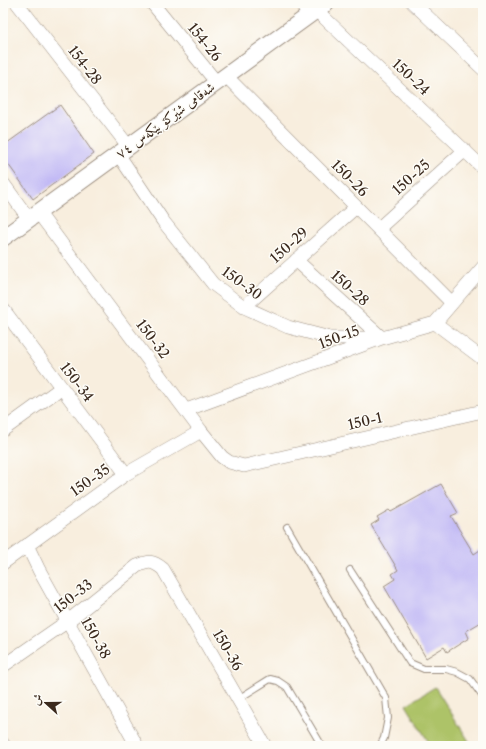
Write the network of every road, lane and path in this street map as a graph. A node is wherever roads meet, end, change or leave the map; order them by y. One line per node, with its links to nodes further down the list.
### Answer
1 (17, 3): 8 (street, 154-28)
2 (152, 3): 6 (street, 154-26)
3 (413, 3): 5 (street)
4 (313, 8): 6 (street, شەقامی شێرکۆ بێکەس ٧٤); 7 (street, 150-24)
5 (483, 68)
6 (221, 79): 8 (street, شەقامی شێرکۆ بێکەس ٧٤); 11 (street, 150-26)
7 (465, 150): 9 (street, 150-24); 13 (street, 150-25)
8 (123, 151): 12 (street, شەقامی شێرکۆ بێکەس ٧٤); 18 (street, 150-30)
9 (482, 164)
10 (3, 182): 12 (street, 150-32)
11 (356, 206): 13 (street, 150-26); 15 (street, 150-29)
12 (33, 216): 14 (street, شەقامی شێرکۆ بێکەس ٧٤); 24 (street, 150-32)
13 (378, 229): 17 (street, 150-26)
14 (3, 238)
15 (296, 260): 18 (street, 150-29); 21 (street, 150-28)
16 (482, 271): 17 (street)
17 (452, 303): 20 (street)
18 (244, 307): 21 (street, 150-30)
19 (3, 309): 23 (street, 150-34)
20 (435, 323): 21 (street, 150-15); 22 (street)
21 (382, 338): 24 (street, 150-15)
22 (483, 359)
23 (61, 388): 26 (street); 29 (street, 150-34)
24 (186, 410): 27 (street, 150-32)
25 (483, 411): 28 (street, 150-1)
26 (3, 430)
27 (201, 431): 28 (street, 150-32); 29 (street, 150-35)
28 (255, 463)
29 (126, 474): 31 (street, 150-35)
30 (287, 527): 42 (lane)
31 (27, 545): 32 (street, 150-35); 35 (street, 150-38)
32 (3, 563)
33 (163, 570): 35 (street, 150-33); 38 (street, 150-36)
34 (350, 570): 37 (lane)
35 (68, 621): 36 (street, 150-33); 39 (street, 150-38)
36 (3, 666)
37 (483, 697)
38 (238, 699): 40 (street, 150-36); 41 (lane)
39 (137, 746)
40 (265, 746)
41 (322, 746)
42 (380, 746)

